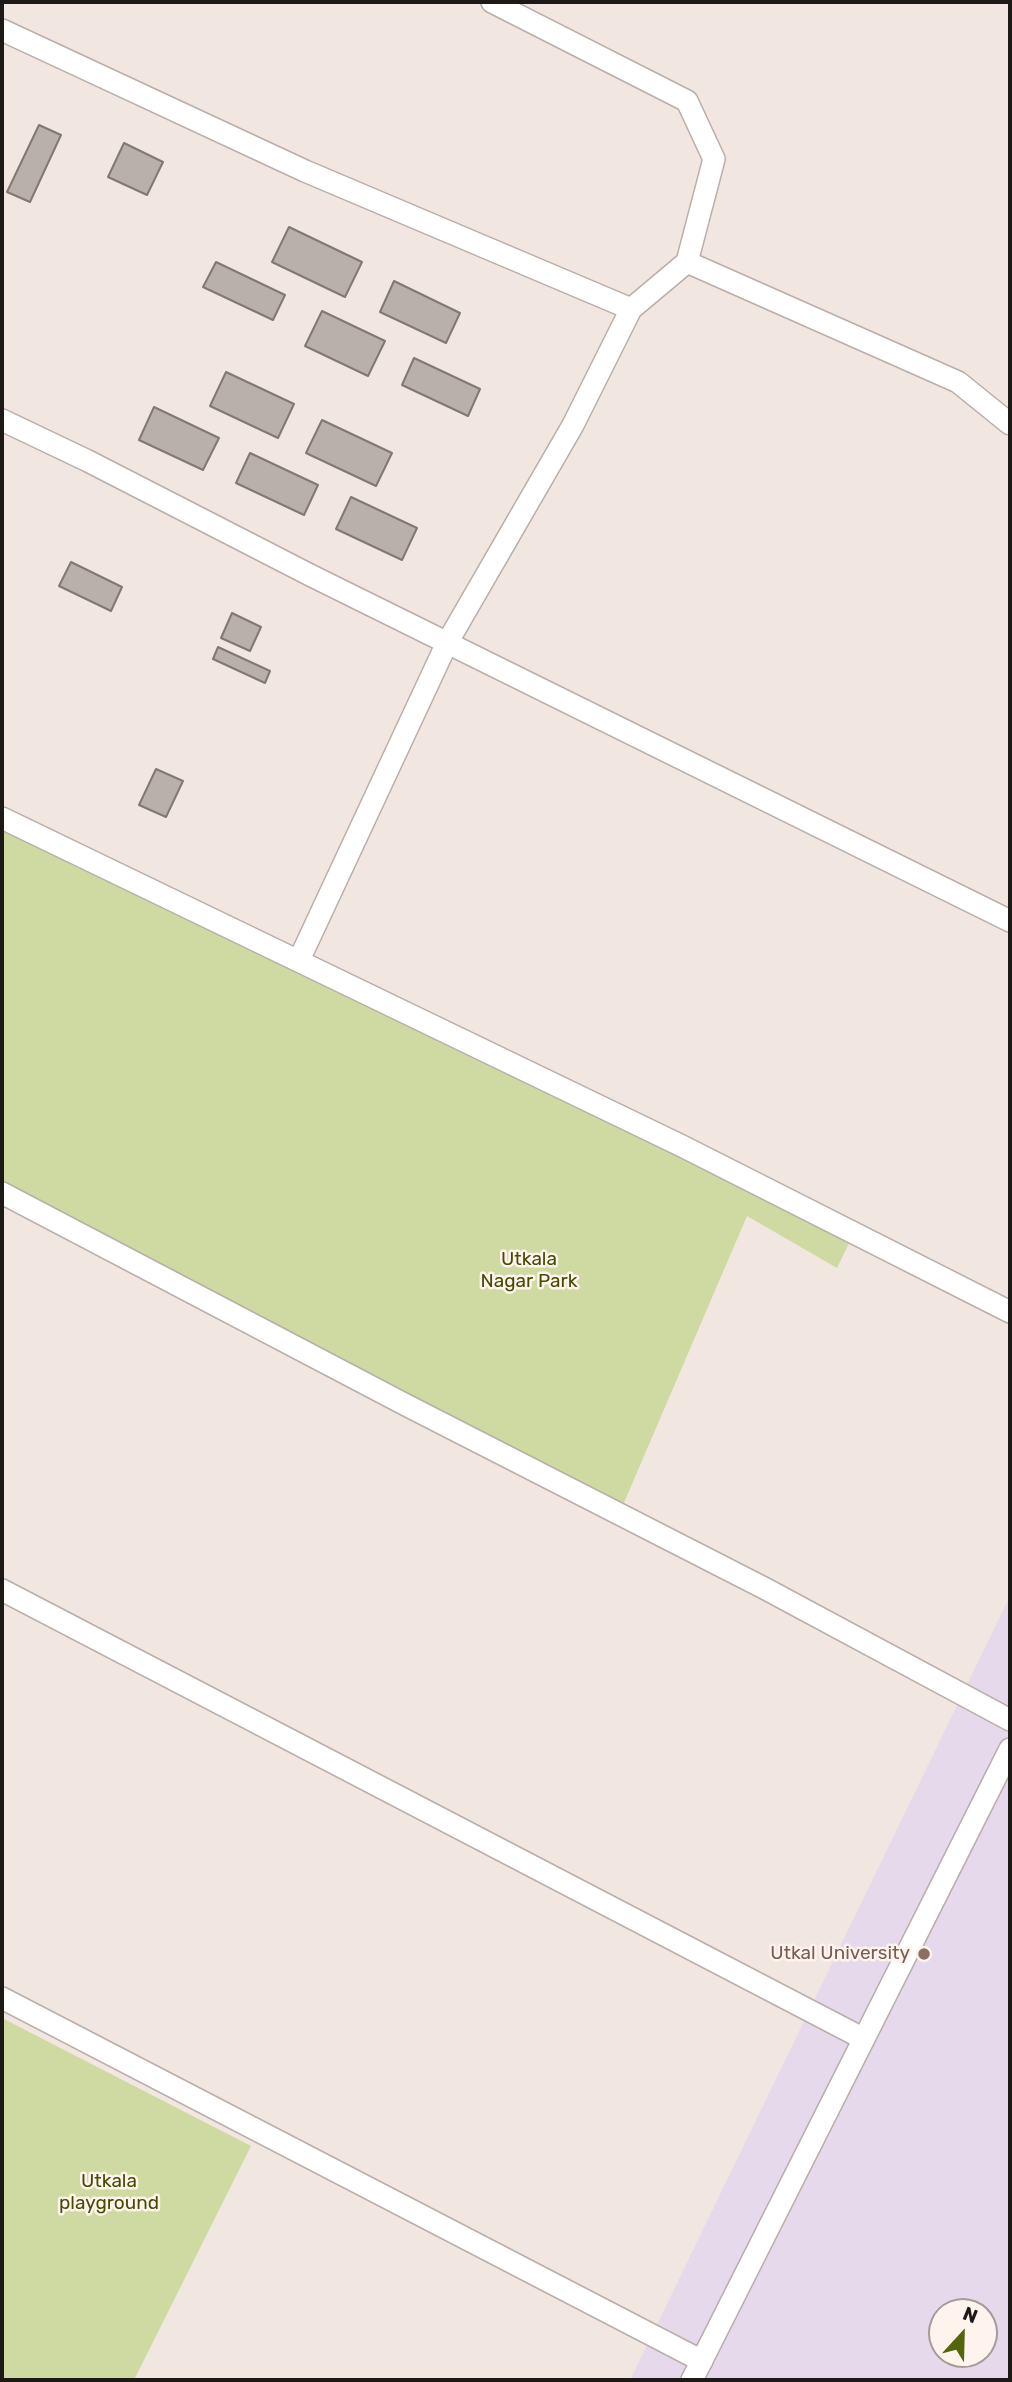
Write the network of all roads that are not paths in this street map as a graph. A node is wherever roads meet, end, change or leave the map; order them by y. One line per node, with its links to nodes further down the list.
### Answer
1 (492, 2): 3 (lane)
2 (2, 30): 4 (lane)
3 (687, 262): 4 (lane); 6 (lane)
4 (631, 309): 7 (lane)
5 (2, 420): 7 (lane)
6 (1010, 424)
7 (447, 642): 9 (lane); 10 (lane)
8 (2, 818): 10 (lane)
9 (1010, 921)
10 (299, 960): 12 (lane)
11 (2, 1193): 14 (lane)
12 (1010, 1311)
13 (2, 1590): 17 (lane)
14 (1010, 1720)
15 (1010, 1749): 17 (lane)
16 (2, 1998): 18 (lane)
17 (864, 2039): 18 (lane)
18 (702, 2361): 19 (lane)
19 (692, 2380)

